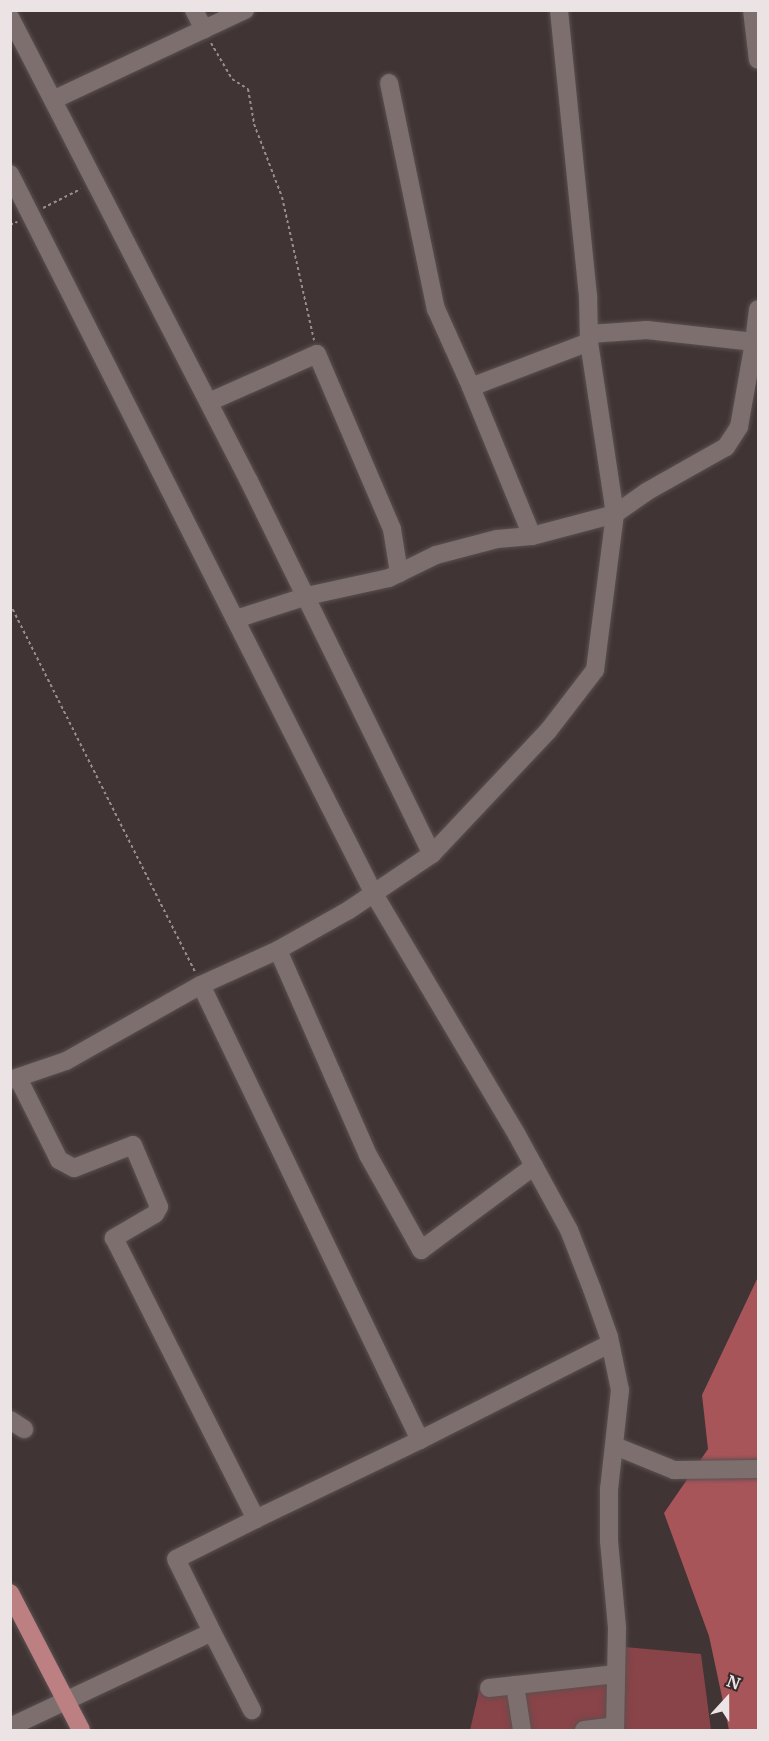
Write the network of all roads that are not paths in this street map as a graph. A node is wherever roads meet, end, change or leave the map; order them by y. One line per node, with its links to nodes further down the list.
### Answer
1 (194, 10): 6 (street)
2 (245, 10): 6 (street)
3 (559, 10): 12 (street)
4 (752, 10): 7 (street)
5 (10, 17): 9 (street)
6 (204, 30): 9 (street)
7 (759, 60)
8 (389, 83): 14 (street)
9 (55, 99): 15 (street)
10 (10, 174): 20 (street)
11 (759, 309): 13 (street)
12 (589, 338): 13 (street); 14 (street); 16 (street)
13 (754, 342): 16 (street)
14 (471, 387): 17 (street)
15 (209, 402): 18 (street); 19 (street)
16 (615, 514): 17 (street); 21 (street)
17 (532, 536): 18 (street)
18 (399, 573): 19 (street)
19 (306, 596): 20 (street); 21 (street)
20 (236, 619): 22 (street)
21 (432, 854): 22 (street)
22 (374, 894): 23 (street); 26 (street)
23 (278, 950): 24 (street); 26 (street)
24 (201, 985): 25 (street); 28 (street)
25 (14, 1079): 31 (street)
26 (534, 1166): 27 (street)
27 (609, 1344): 28 (street); 29 (street)
28 (420, 1440): 31 (street)
29 (615, 1446): 30 (street); 34 (street)
30 (759, 1469)
31 (256, 1519): 33 (street)
32 (10, 1593): 37 (main road)
33 (212, 1632): 37 (street); 38 (street)
34 (616, 1674): 35 (street); 40 (street)
35 (515, 1685): 36 (street); 42 (street)
36 (489, 1688)
37 (65, 1704): 39 (street); 41 (main road)
38 (252, 1710)
39 (10, 1727)
40 (615, 1728): 43 (street)
41 (81, 1731)
42 (522, 1731)
43 (584, 1731)

